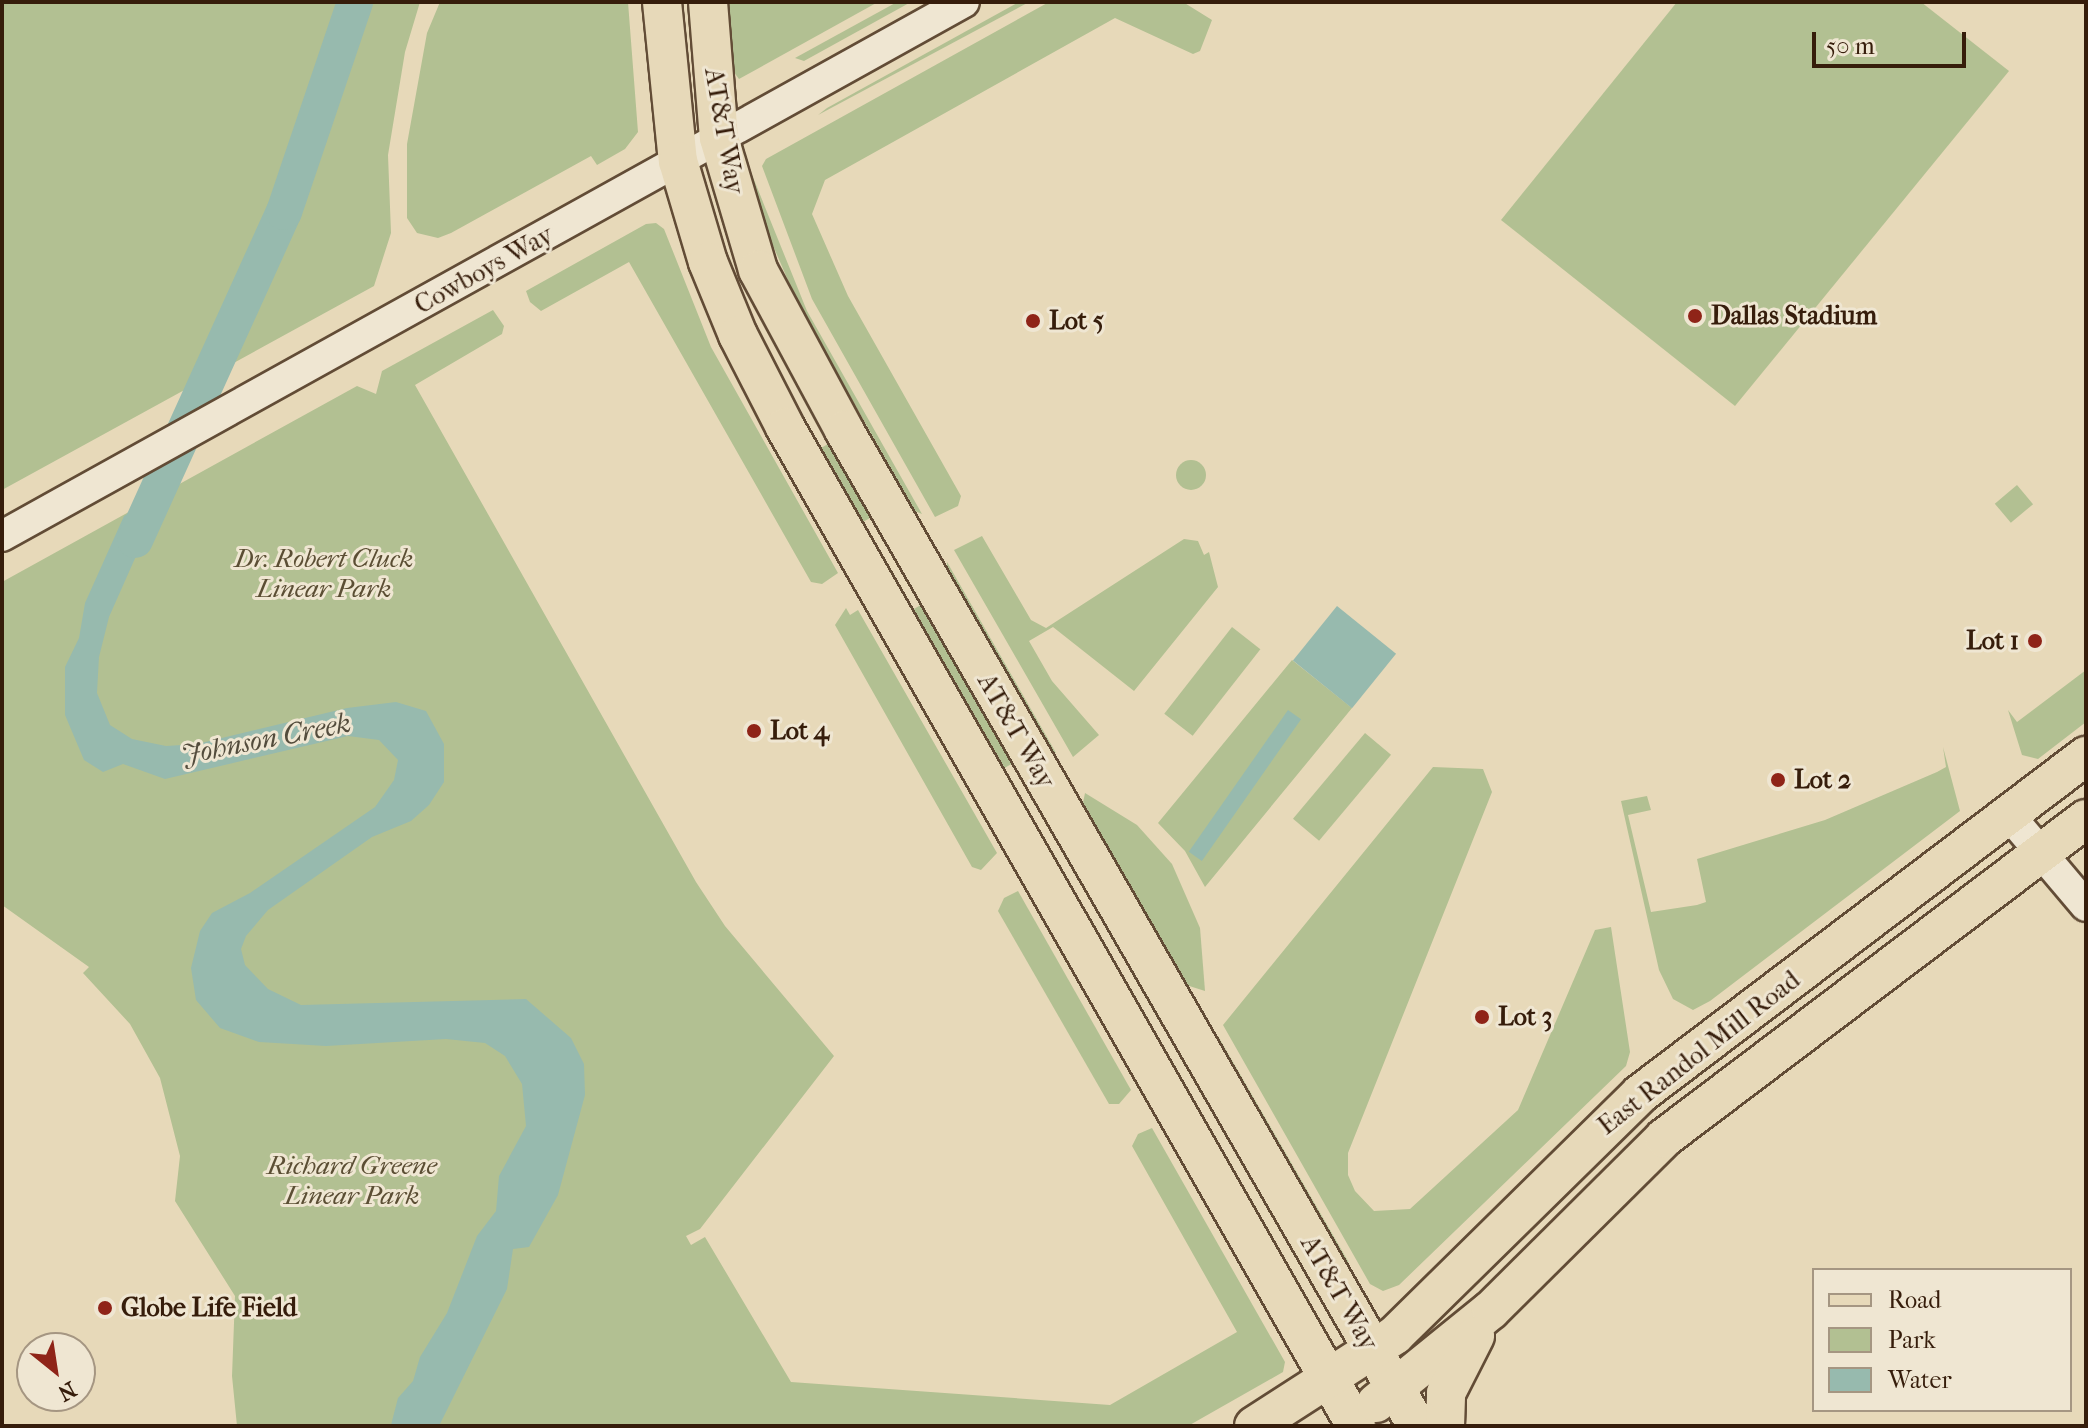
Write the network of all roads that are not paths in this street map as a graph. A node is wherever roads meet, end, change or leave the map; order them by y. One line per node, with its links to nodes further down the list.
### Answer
1 (662, 2): 5 (main road, AT&T Way)
2 (708, 2): 4 (main road, AT&T Way)
3 (964, 2): 4 (street, Cowboys Way)
4 (719, 138): 5 (street, Cowboys Way); 15 (main road, AT&T Way)
5 (678, 161): 6 (street, Cowboys Way); 16 (main road, AT&T Way)
6 (2, 536)
7 (2086, 756): 8 (main road, East Randol Mill Road)
8 (2009, 815): 10 (street); 12 (main road, East Randol Mill Road)
9 (2086, 819): 10 (main road, East Randol Mill Road)
10 (2040, 854): 11 (street); 13 (main road, East Randol Mill Road)
11 (2086, 906)
12 (1684, 1060): 13 (main road); 15 (main road, East Randol Mill Road)
13 (1713, 1100): 14 (main road, East Randol Mill Road)
14 (1491, 1310): 17 (main road, East Randol Mill Road); 21 (main road)
15 (1373, 1352): 16 (main road, East Randol Mill Road); 17 (main road, AT&T Way)
16 (1330, 1380): 18 (main road, AT&T Way); 19 (main road, East Randol Mill Road)
17 (1396, 1391): 18 (main road, East Randol Mill Road); 20 (main road, AT&T Way)
18 (1350, 1424)
19 (1254, 1426)
20 (1417, 1426)
21 (1445, 1426)

